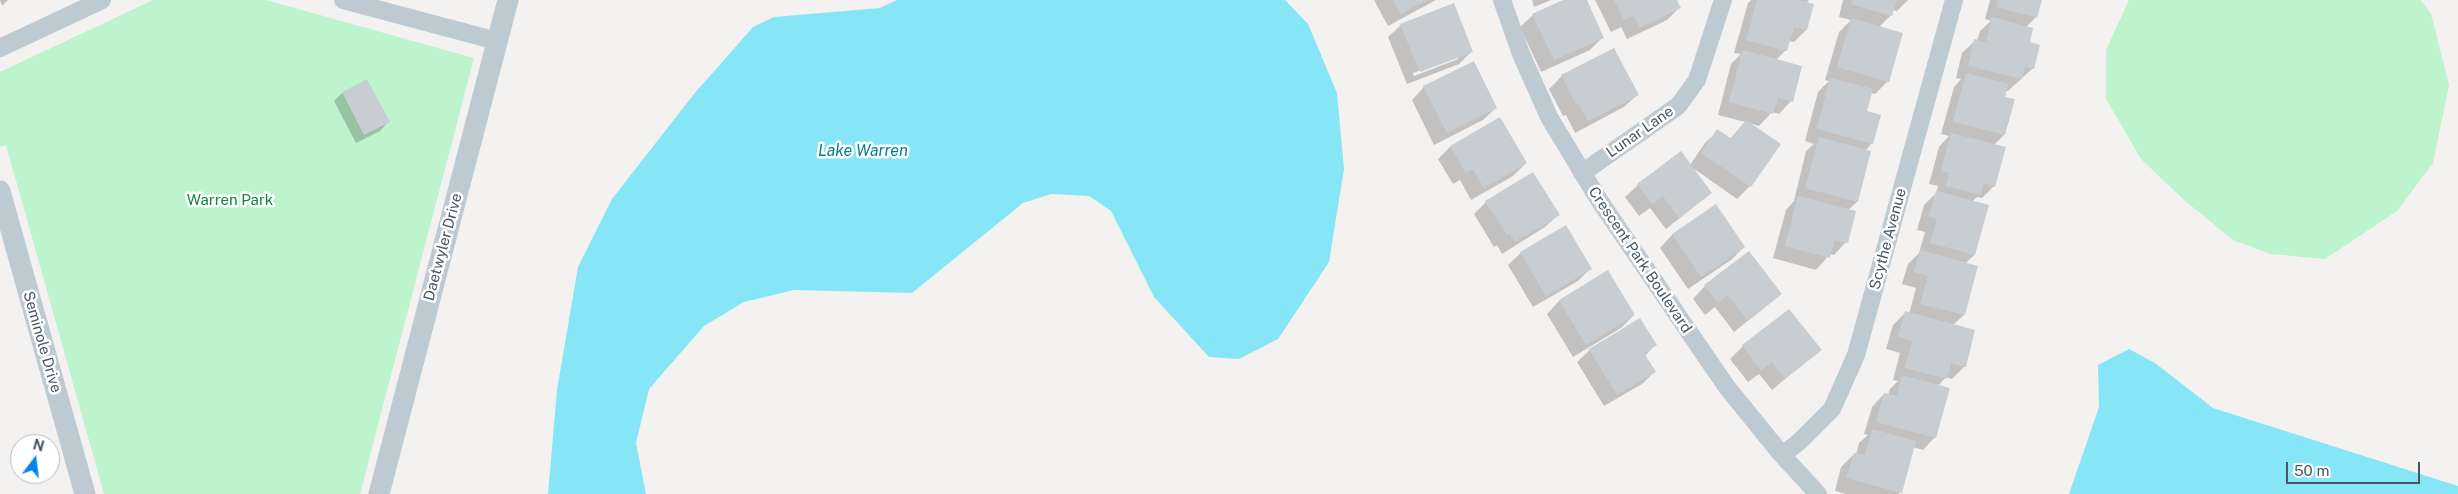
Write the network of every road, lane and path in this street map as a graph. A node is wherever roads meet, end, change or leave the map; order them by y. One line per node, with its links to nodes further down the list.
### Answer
1 (102, 0): 8 (street)
2 (343, 0): 7 (street)
3 (508, 0): 7 (street, Daetwyler Drive)
4 (1502, 0): 9 (street, Crescent Park Boulevard)
5 (1723, 0): 9 (street, Lunar Lane)
6 (1954, 0): 11 (street, Scythe Avenue)
7 (497, 41): 13 (street, Daetwyler Drive)
8 (0, 48)
9 (1582, 173): 11 (street, Crescent Park Boulevard)
10 (0, 191): 12 (street, Seminole Drive)
11 (1782, 455): 14 (street, Crescent Park Boulevard)
12 (85, 494)
13 (379, 494)
14 (1818, 494)

